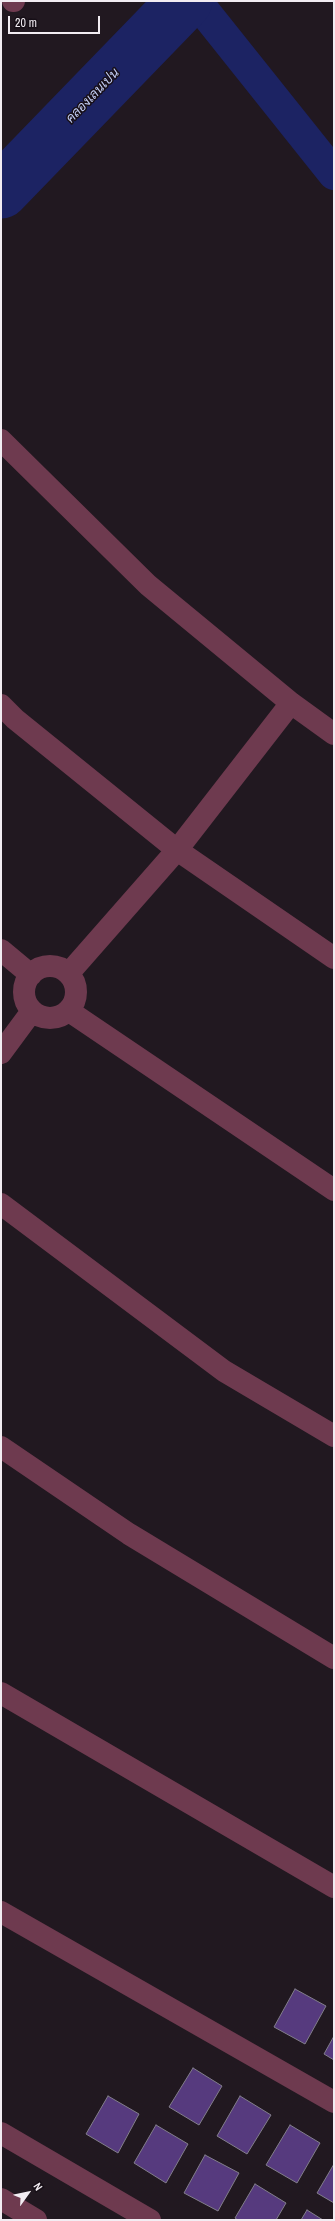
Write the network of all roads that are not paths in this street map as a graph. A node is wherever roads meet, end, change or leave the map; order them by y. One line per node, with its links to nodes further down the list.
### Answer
1 (1, 440): 2 (street)
2 (291, 703): 4 (street); 5 (street)
3 (1, 705): 5 (street)
4 (334, 734)
5 (177, 850): 7 (street); 8 (street)
6 (1, 950): 9 (street)
7 (334, 958)
8 (69, 973): 9 (street); 11 (street)
9 (31, 975): 10 (street)
10 (32, 1011): 11 (street); 12 (street)
11 (69, 1011): 13 (street)
12 (1, 1052)
13 (334, 1190)
14 (1, 1204): 15 (street)
15 (334, 1436)
16 (1, 1447): 17 (street)
17 (334, 1658)
18 (1, 1693): 19 (street)
19 (334, 1887)
20 (1, 1912): 21 (street)
21 (334, 2102)
22 (1, 2133): 25 (street)
23 (1, 2199): 24 (street)
24 (36, 2220)
25 (150, 2220)

